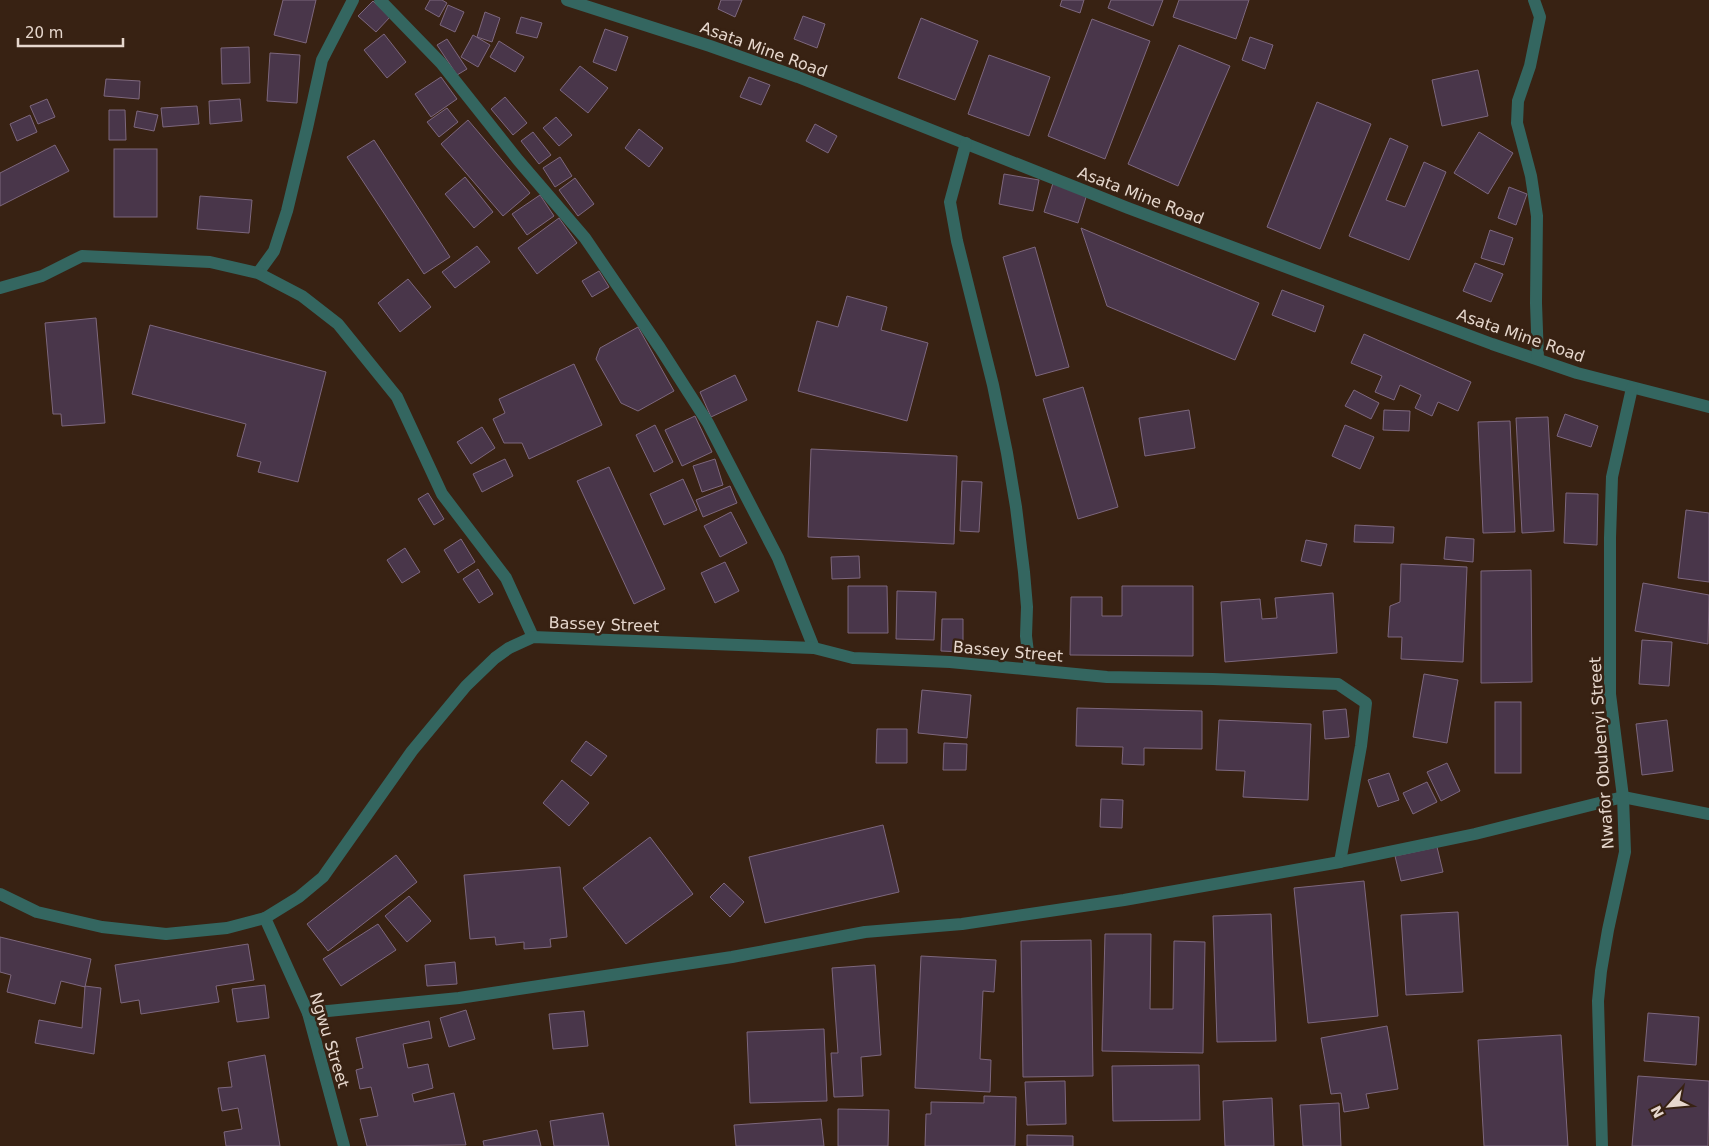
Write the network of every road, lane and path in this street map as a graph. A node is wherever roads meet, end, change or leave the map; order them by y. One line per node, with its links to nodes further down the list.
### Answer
1 (353, 0): 6 (street)
2 (380, 0): 12 (street)
3 (567, 0): 5 (street, Asata Mine Road)
4 (1534, 0): 8 (street)
5 (966, 143): 8 (street, Asata Mine Road); 13 (street)
6 (258, 274): 7 (street); 11 (street)
7 (0, 288)
8 (1538, 359): 9 (street, Asata Mine Road)
9 (1632, 388): 10 (street, Asata Mine Road); 14 (street, Nwafor Obubenyi Street)
10 (1709, 407)
11 (533, 638): 12 (street, Bassey Street); 18 (street, Bassey Street)
12 (814, 648): 13 (street, Bassey Street)
13 (1030, 669): 16 (street, Bassey Street)
14 (1623, 798): 15 (street); 16 (street); 21 (street, Nwafor Obubenyi Street)
15 (1709, 814)
16 (1340, 862): 19 (street)
17 (0, 894): 18 (street, Bassey Street)
18 (265, 918): 19 (street, Ngwu Street)
19 (308, 1013): 20 (street, Ngwu Street)
20 (344, 1146)
21 (1602, 1146)

